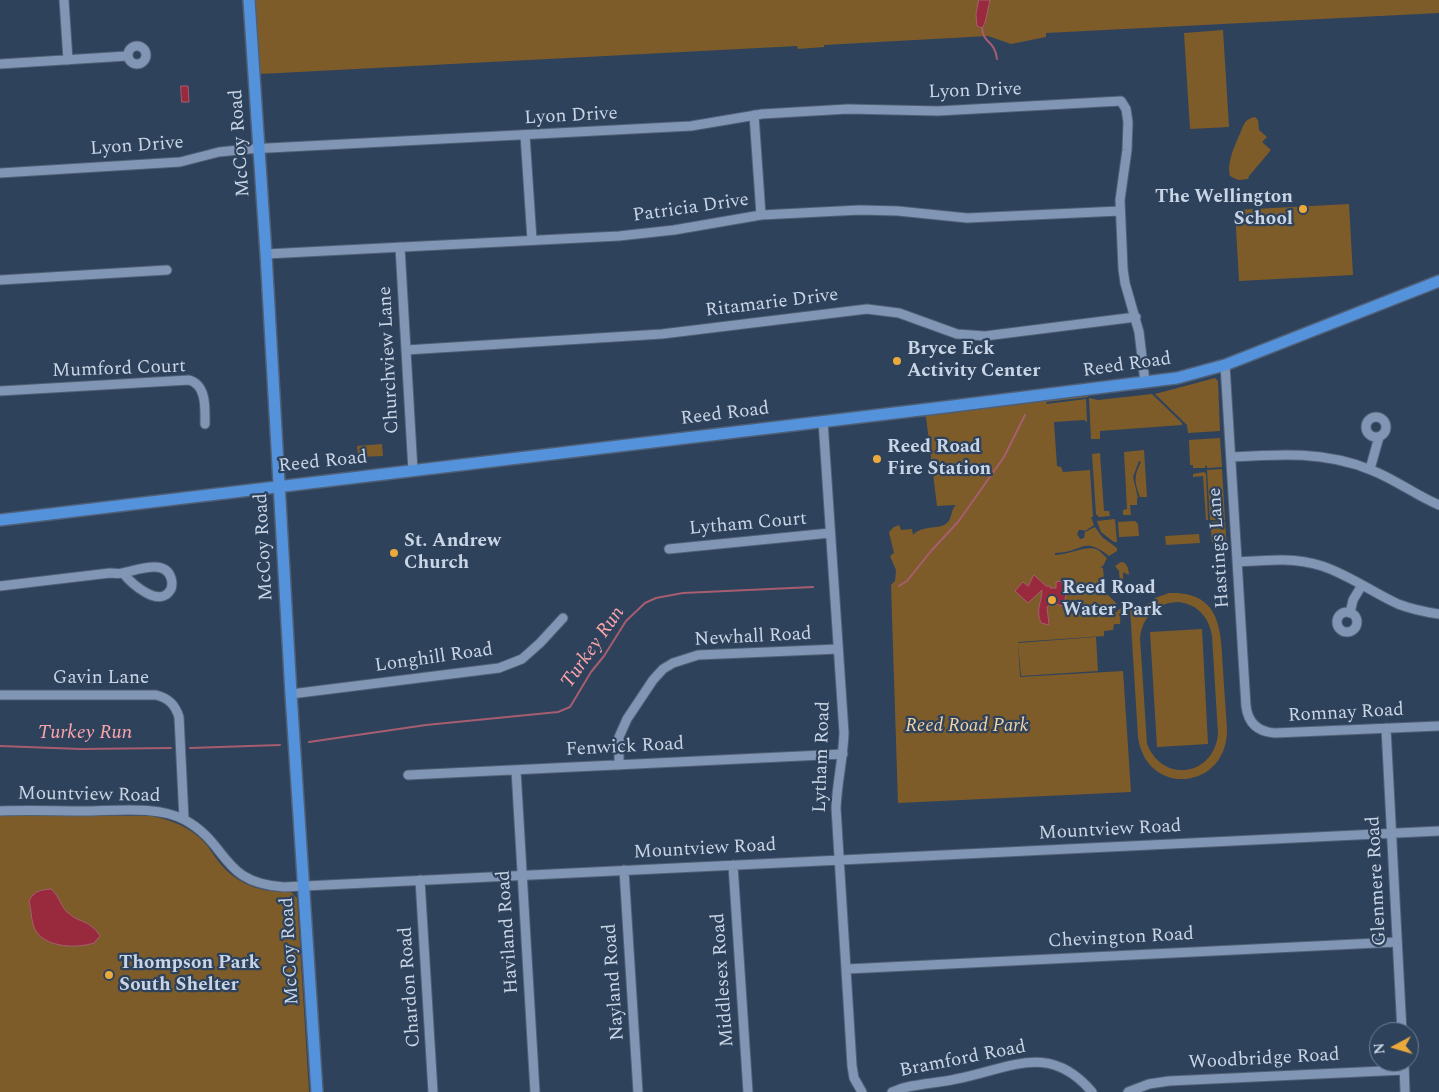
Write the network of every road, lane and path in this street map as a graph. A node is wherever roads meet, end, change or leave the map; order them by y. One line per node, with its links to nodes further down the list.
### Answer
1 (64, 0): 4 (street)
2 (249, 0): 8 (main road, McCoy Road)
3 (127, 56): 4 (street)
4 (68, 60): 5 (street)
5 (0, 64)
6 (754, 114): 7 (street, Lyon Drive); 10 (street, Lyon Drive); 11 (street)
7 (525, 135): 8 (street, Lyon Drive); 12 (street)
8 (259, 149): 9 (street, Lyon Drive); 14 (main road, McCoy Road)
9 (0, 173)
10 (1120, 211): 11 (street, Patricia Drive); 18 (street)
11 (761, 215): 12 (street, Patricia Drive)
12 (532, 240): 13 (street, Patricia Drive)
13 (400, 247): 14 (street, Patricia Drive); 19 (street, Churchview Lane)
14 (266, 254): 29 (main road, McCoy Road)
15 (167, 270): 16 (street)
16 (0, 280)
17 (1439, 281): 20 (main road, Reed Road)
18 (1136, 317): 19 (street, Ritamarie Drive); 21 (street)
19 (406, 350): 28 (street, Churchview Lane)
20 (1225, 365): 21 (main road, Reed Road); 26 (street, Hastings Lane)
21 (1145, 382): 23 (main road, Reed Road)
22 (0, 391): 24 (street, Mumford Court)
23 (823, 421): 28 (main road, Reed Road); 32 (street, Lytham Road)
24 (205, 424)
25 (1379, 437): 27 (street)
26 (1231, 457): 27 (street); 34 (street, Hastings Lane)
27 (1370, 469): 30 (street)
28 (413, 471): 29 (main road, Reed Road)
29 (279, 486): 31 (main road, Reed Road); 42 (main road, McCoy Road)
30 (1439, 505)
31 (0, 520)
32 (830, 533): 33 (street, Lytham Court); 41 (street, Lytham Road)
33 (669, 549)
34 (1238, 562): 36 (street); 45 (street, Hastings Lane)
35 (123, 573): 35 (street); 37 (street)
36 (1362, 585): 38 (street); 39 (street)
37 (0, 586)
38 (1350, 613)
39 (1439, 614)
40 (563, 618): 42 (street, Longhill Road)
41 (838, 649): 47 (street, Lytham Road); 48 (street, Newhall Road)
42 (291, 694): 60 (main road, McCoy Road)
43 (0, 695): 52 (street, Gavin Lane)
44 (1439, 726): 46 (street, Romnay Road)
45 (1255, 727): 46 (street, Romnay Road)
46 (1386, 728): 54 (street, Glenmere Road)
47 (843, 754): 48 (street, Fenwick Road); 55 (street, Lytham Road)
48 (619, 765): 49 (street, Fenwick Road)
49 (516, 770): 50 (street, Fenwick Road); 58 (street, Haviland Road)
50 (408, 775)
51 (0, 811): 52 (street, Mountview Road)
52 (184, 819): 60 (street, Mountview Road)
53 (1439, 831): 54 (street, Mountview Road)
54 (1391, 834): 55 (street, Mountview Road); 61 (street, Glenmere Road)
55 (840, 860): 56 (street, Mountview Road); 62 (street, Lytham Road)
56 (733, 865): 57 (street, Mountview Road); 70 (street, Middlesex Road)
57 (624, 870): 58 (street, Mountview Road); 69 (street, Nayland Road)
58 (522, 875): 59 (street, Mountview Road); 68 (street, Haviland Road)
59 (420, 880): 60 (street, Mountview Road); 67 (street, Chardon Road)
60 (304, 886): 66 (main road, McCoy Road)
61 (1397, 942): 62 (street, Chevington Road); 63 (street, Glenmere Road)
62 (847, 969): 71 (street, Lytham Road)
63 (1401, 1022)
64 (1369, 1068): 74 (street, Woodbridge Road)
65 (1404, 1072): 75 (street)
66 (317, 1092)
67 (433, 1092)
68 (535, 1092)
69 (638, 1092)
70 (748, 1092)
71 (862, 1092)
72 (892, 1092): 73 (street, Bramford Road)
73 (1092, 1092)
74 (1128, 1092)
75 (1405, 1092)

